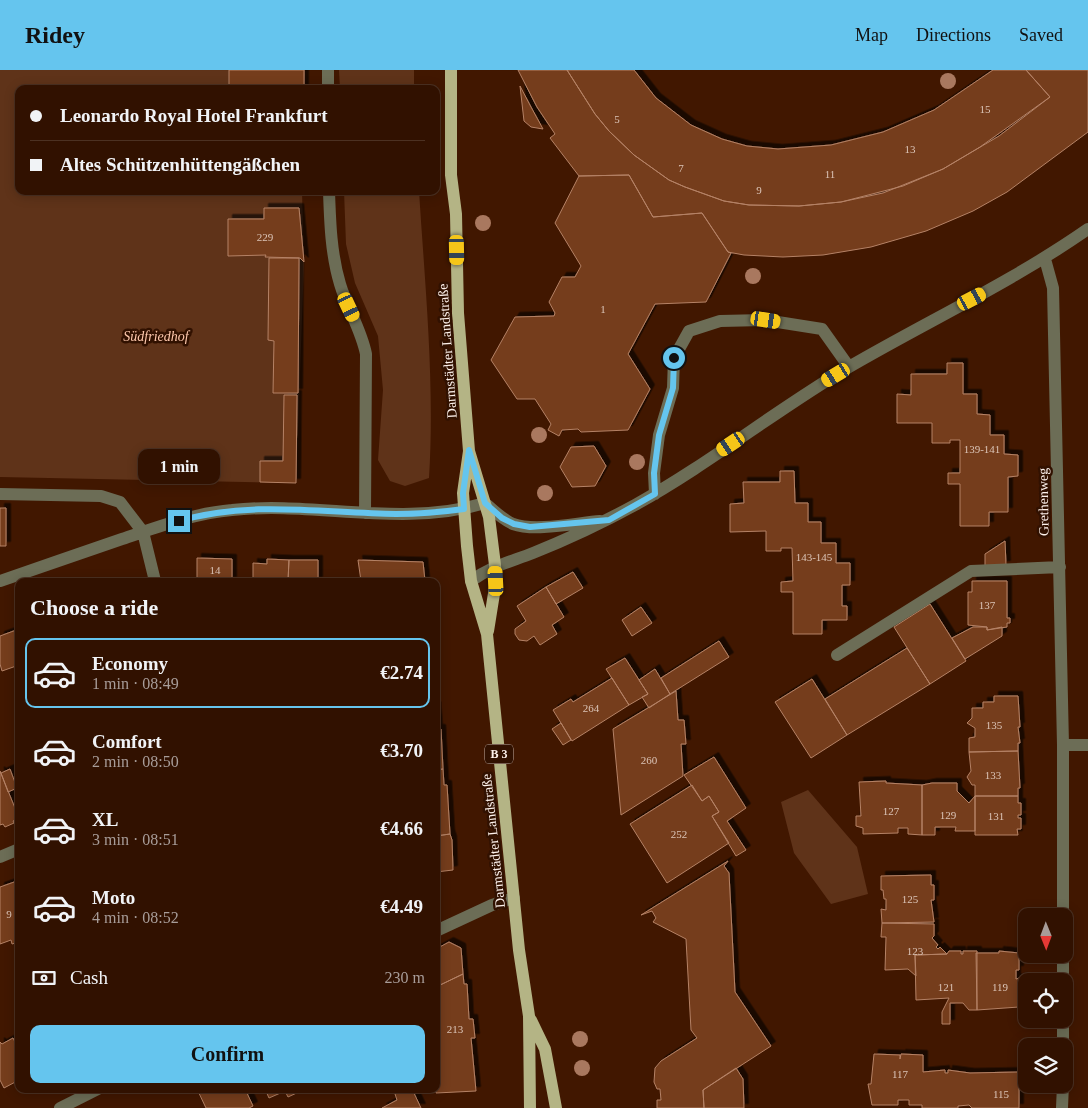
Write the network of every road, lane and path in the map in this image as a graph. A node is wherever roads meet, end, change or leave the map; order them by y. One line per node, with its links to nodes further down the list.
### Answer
1 (328, 70): 3 (street)
2 (451, 70): 8 (main road, Darmstädter Landstraße / B 3)
3 (328, 85)
4 (329, 195): 13 (street)
5 (1088, 229): 6 (street)
6 (1046, 259): 7 (street); 17 (street, Grethenweg)
7 (849, 367): 10 (street); 10 (street)
8 (469, 450): 11 (main road, Darmstädter Landstraße / B 3); 12 (main road, Darmstädter Landstraße / B 3)
9 (0, 494): 15 (street)
10 (655, 494): 14 (street)
11 (485, 503): 12 (street); 14 (street); 16 (main road, Darmstädter Landstraße / B 3)
12 (464, 509): 13 (street); 20 (main road, Darmstädter Landstraße / B 3)
13 (365, 513): 15 (street)
14 (609, 520): 16 (street)
15 (142, 532): 18 (street); 19 (street)
16 (495, 565): 20 (street); 21 (main road, Darmstädter Landstraße / B 3)
17 (1060, 567): 22 (street); 24 (street, Grethenweg)
18 (154, 578)
19 (0, 581)
20 (471, 581): 21 (main road, Darmstädter Landstraße / B 3)
21 (487, 634): 27 (main road, Darmstädter Landstraße / B 3)
22 (837, 655)
23 (1088, 744): 24 (street)
24 (1063, 746): 28 (street, Grethenweg)
25 (15, 851): 26 (street)
26 (0, 857)
27 (514, 898): 29 (street); 30 (main road, Darmstädter Landstraße / B 3)
28 (1063, 908)
29 (440, 929)
30 (529, 1016): 34 (main road, Darmstädter Landstraße / B 3); 35 (main road, Darmstädter Landstraße / B 3)
31 (90, 1093): 33 (street)
32 (1063, 1093): 36 (street)
33 (60, 1108)
34 (530, 1108)
35 (556, 1108)
36 (1062, 1108)

